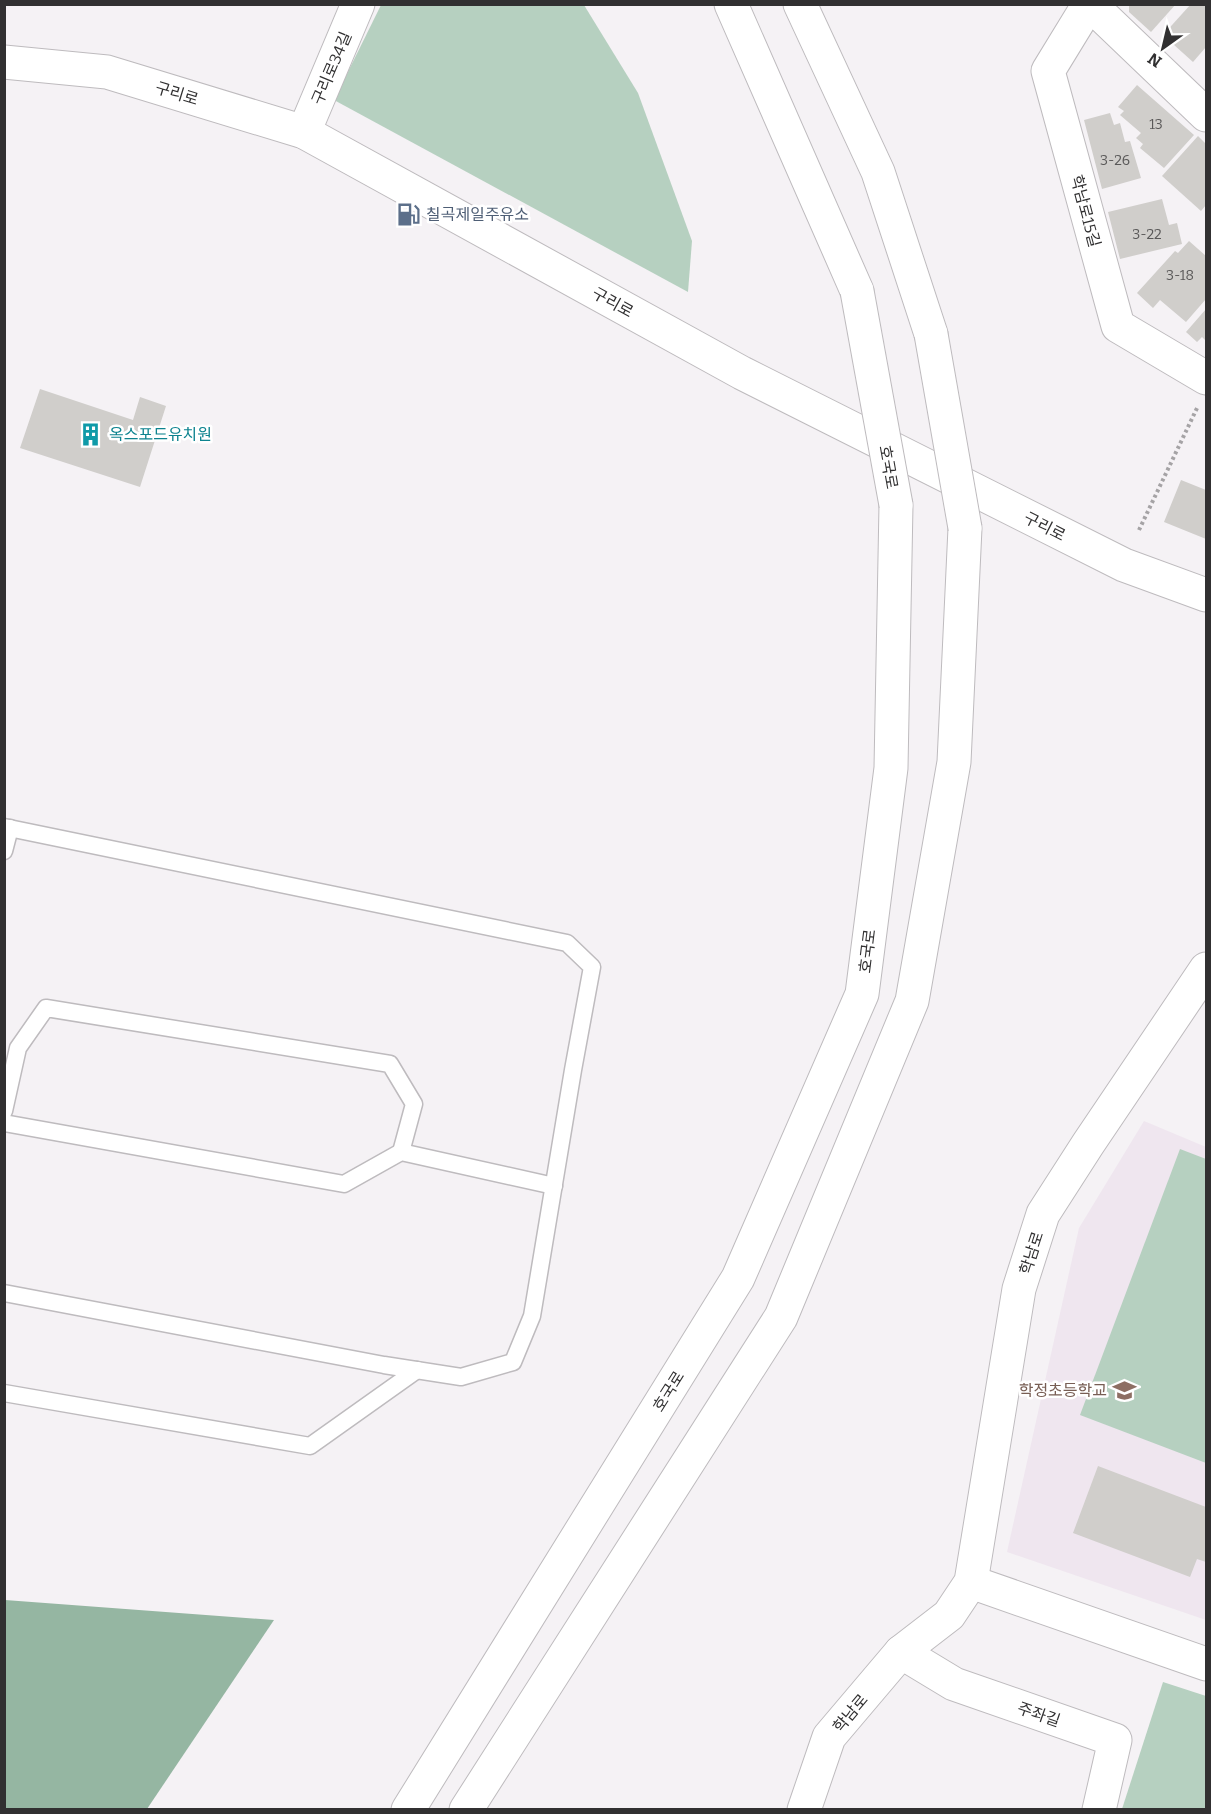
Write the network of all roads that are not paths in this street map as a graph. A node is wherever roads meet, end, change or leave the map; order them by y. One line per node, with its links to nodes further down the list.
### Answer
1 (358, 4): 8 (main road, 구리로34길)
2 (731, 4): 25 (main road, 호국로, bridge)
3 (800, 4): 9 (main road)
4 (824, 4): 9 (main road)
5 (1090, 4): 7 (main road, 학남로15길); 10 (main road, 학남로15길)
6 (4, 62): 8 (main road, 구리로)
7 (1206, 115)
8 (304, 132): 11 (main road, 구리로)
9 (878, 172): 26 (main road, bridge)
10 (1204, 389)
11 (1206, 595)
12 (7, 827): 13 (lane); 18 (lane)
13 (4, 851)
14 (1206, 969): 22 (main road, 학남로)
15 (4, 1111): 17 (lane)
16 (4, 1123): 17 (lane)
17 (401, 1152): 18 (lane)
18 (554, 1186): 20 (lane)
19 (4, 1293): 20 (lane)
20 (417, 1370): 21 (lane)
21 (4, 1393)
22 (971, 1582): 23 (main road, 학남로); 24 (main road)
23 (901, 1652): 27 (main road, 학남로); 28 (main road, 주좌길)
24 (1206, 1664)
25 (408, 1809)
26 (466, 1809)
27 (804, 1809)
28 (1099, 1809)

